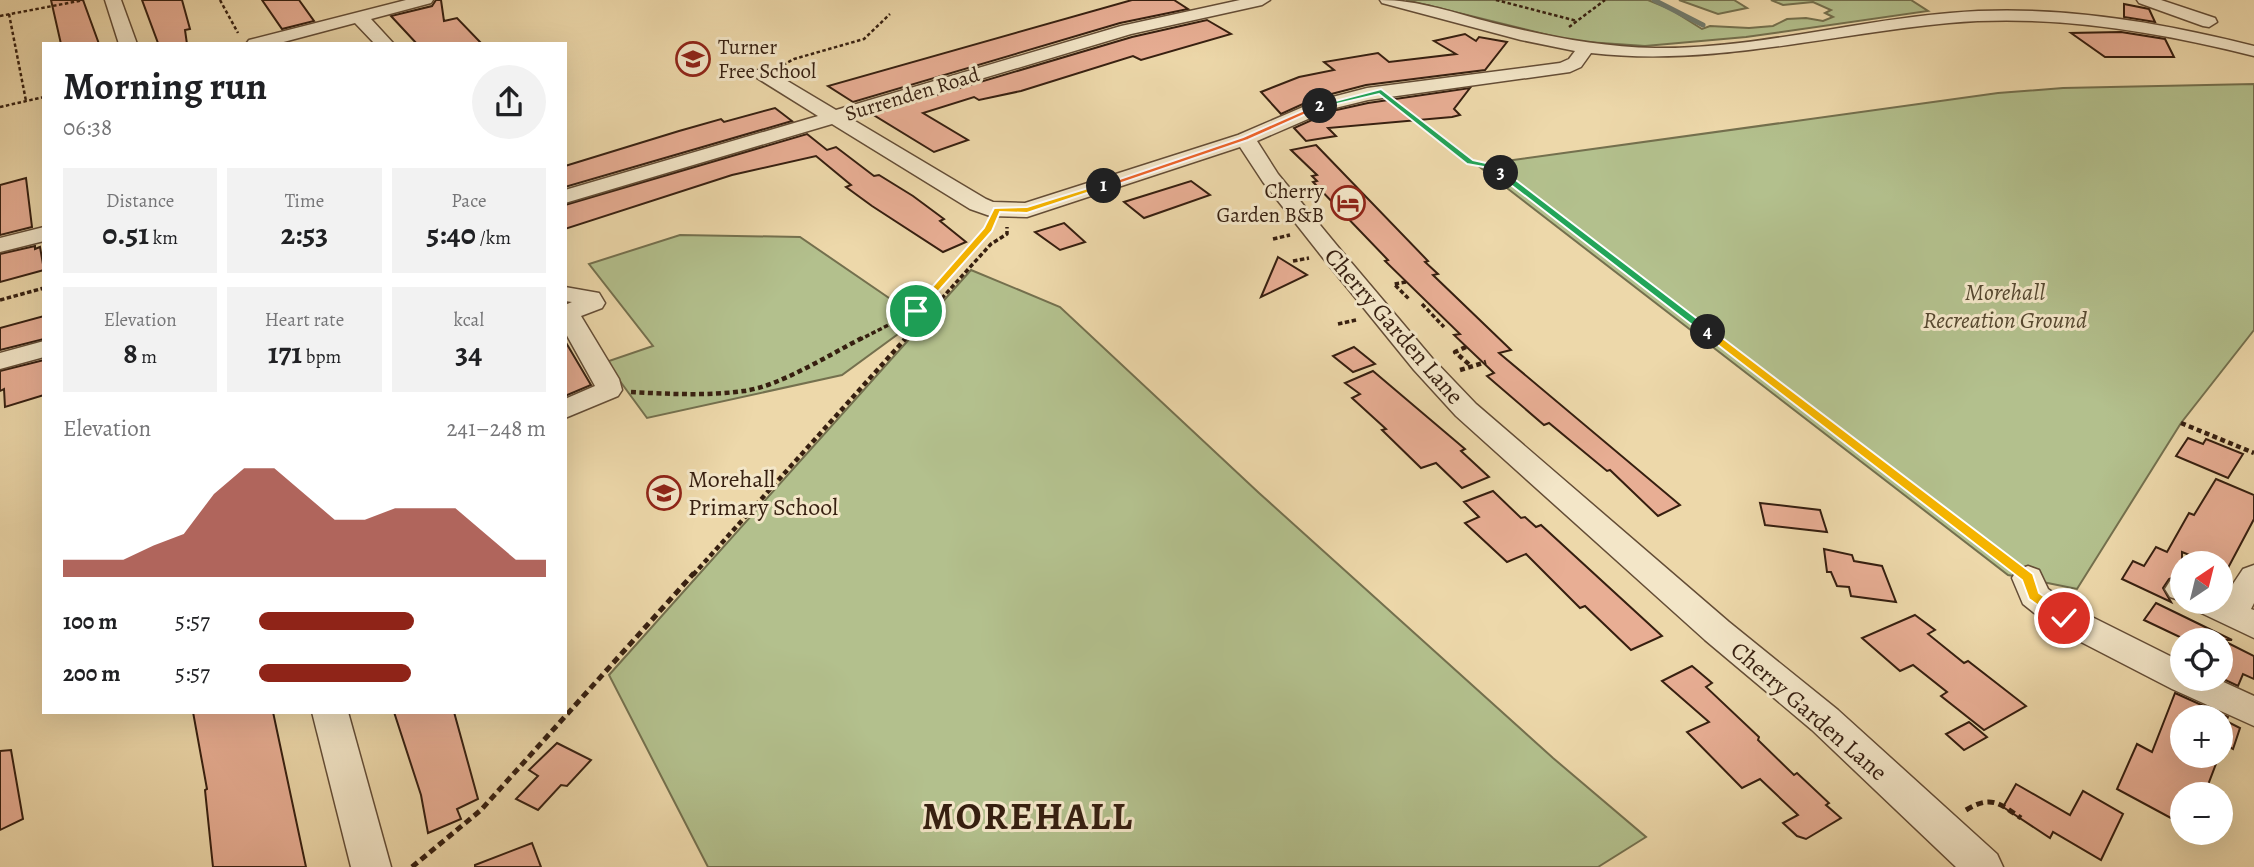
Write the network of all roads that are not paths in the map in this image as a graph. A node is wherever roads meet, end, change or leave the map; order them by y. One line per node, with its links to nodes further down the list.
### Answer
1 (113, 0): 10 (street)
2 (425, 0): 8 (street)
3 (1262, 0): 16 (street, Surrenden Road)
4 (1388, 0): 13 (street)
5 (1986, 0): 7 (street)
6 (2146, 0): 9 (street)
7 (2007, 15): 9 (street); 13 (street)
8 (359, 17): 11 (street); 12 (street)
9 (2208, 23): 14 (street)
10 (127, 42)
11 (252, 42)
12 (383, 42)
13 (1586, 49): 17 (street)
14 (2254, 51)
15 (763, 75): 16 (street)
16 (832, 119): 17 (street); 18 (street, Surrenden Road)
17 (1245, 139): 35 (street, Cherry Garden Lane)
18 (567, 196)
19 (42, 234): 20 (street)
20 (0, 245)
21 (567, 294): 22 (street)
22 (567, 313)
23 (567, 315): 26 (street)
24 (42, 350): 25 (street)
25 (0, 361)
26 (567, 408)
27 (2254, 577): 29 (street)
28 (2028, 578): 30 (street)
29 (2233, 590)
30 (2170, 671)
31 (2210, 691): 32 (street)
32 (2254, 712)
33 (332, 714): 34 (street)
34 (371, 867)
35 (1983, 867)

